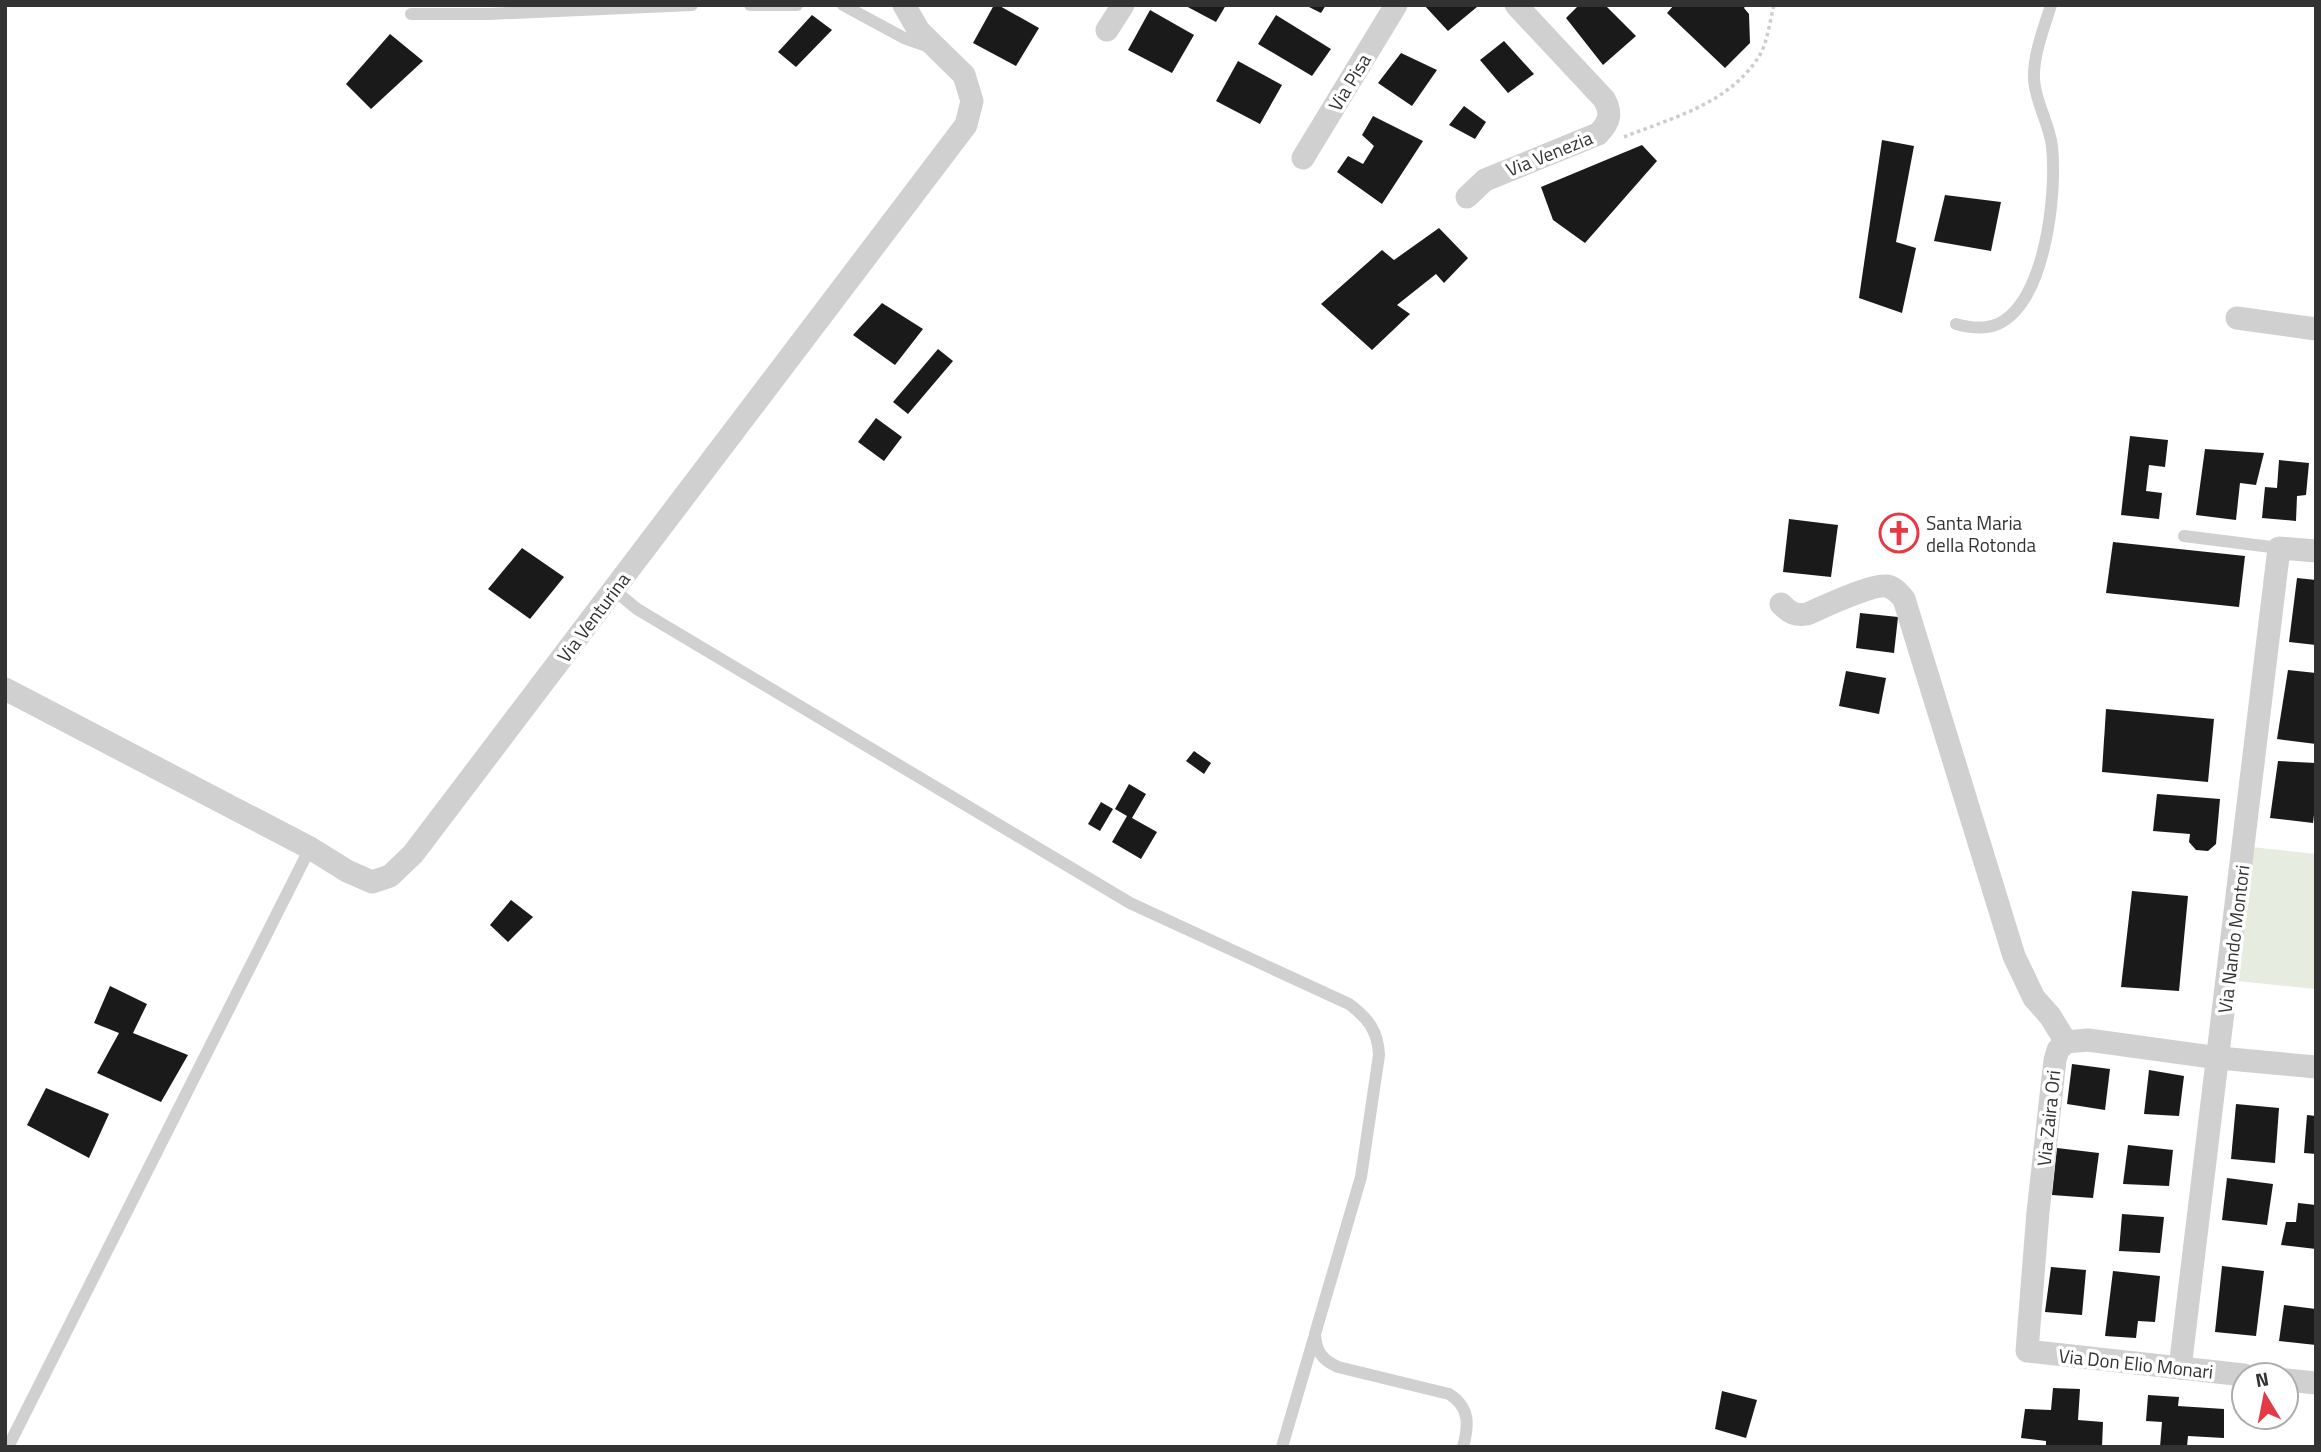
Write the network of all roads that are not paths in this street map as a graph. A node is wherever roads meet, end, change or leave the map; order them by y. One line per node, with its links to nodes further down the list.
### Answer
1 (692, 5): 10 (lane)
2 (750, 5): 3 (lane)
3 (797, 5)
4 (843, 5): 12 (lane)
5 (904, 5): 12 (street, Via Venturina)
6 (1123, 5): 11 (street)
7 (1396, 5): 13 (street, Via Pisa)
8 (1516, 5): 14 (street, Via Venezia)
9 (2050, 5): 16 (lane)
10 (411, 14)
11 (1107, 30)
12 (937, 50): 21 (street, Via Venturina)
13 (1303, 158)
14 (1467, 197)
15 (2236, 318): 17 (street)
16 (1956, 324)
17 (2316, 329)
18 (2184, 536): 19 (lane)
19 (2279, 548): 20 (street); 26 (street, Via Nando Montori)
20 (2316, 551)
21 (614, 590): 24 (street, Via Venturina); 28 (lane)
22 (1781, 604): 25 (street)
23 (5, 689): 24 (street, Via Venturina)
24 (310, 848): 32 (lane)
25 (2066, 1042): 26 (street); 29 (street, Via Zaira Ori)
26 (2218, 1058): 27 (street); 30 (street, Via Nando Montori)
27 (2316, 1068)
28 (1315, 1334): 33 (lane); 34 (lane)
29 (2028, 1351): 30 (street, Via Don Elio Monari)
30 (2180, 1368): 31 (street, Via Don Elio Monari)
31 (2230, 1373)
32 (8, 1447)
33 (1282, 1447)
34 (1463, 1447)

